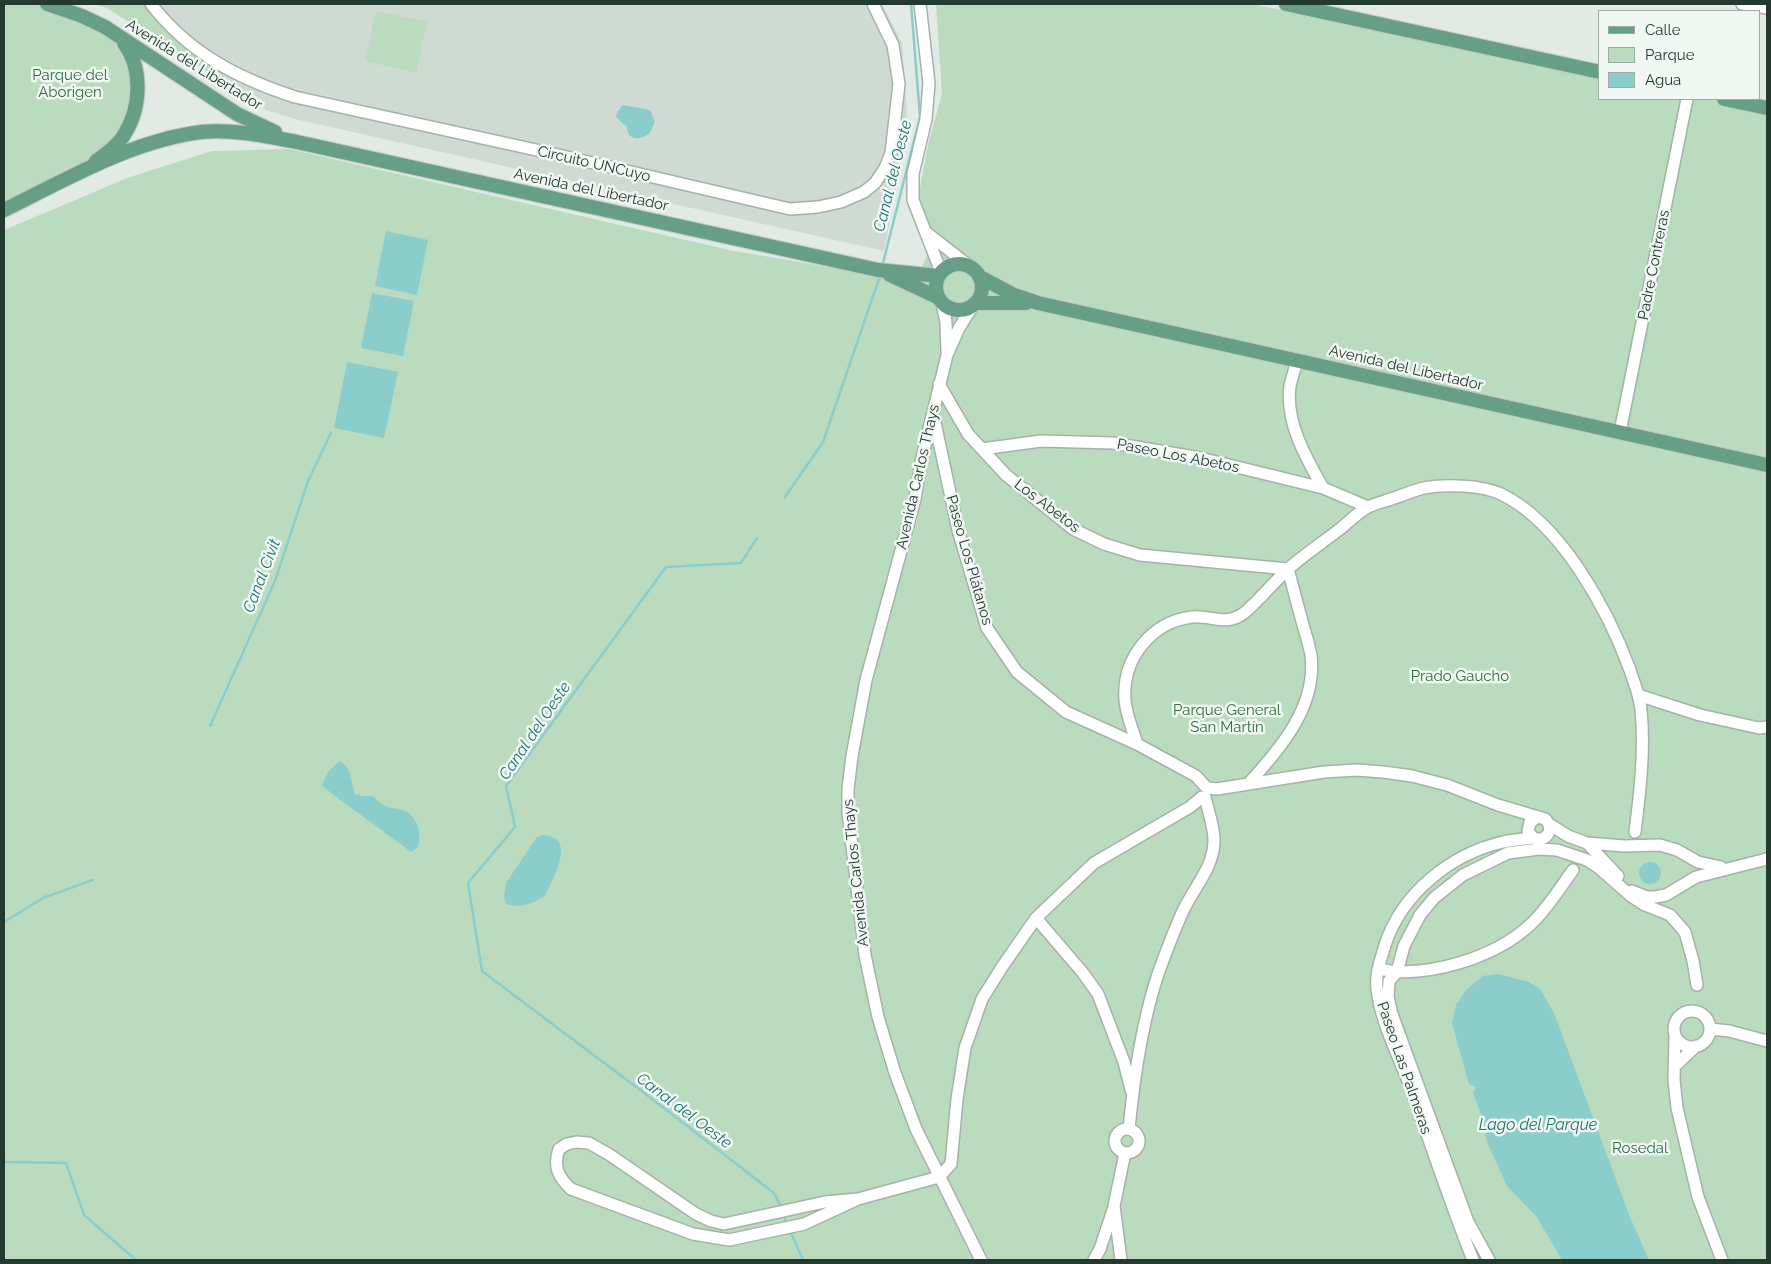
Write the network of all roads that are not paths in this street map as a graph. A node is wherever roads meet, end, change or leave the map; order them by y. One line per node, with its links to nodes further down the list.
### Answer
1 (47, 4): 10 (main road, Avenida del Libertador)
2 (151, 4): 3 (street, Circuito UNCuyo)
3 (873, 4)
4 (920, 4): 9 (street)
5 (929, 4): 9 (street)
6 (1286, 4): 11 (main road)
7 (1742, 4): 8 (street)
8 (1767, 8)
9 (923, 22): 18 (street)
10 (120, 38): 15 (main road, Avenida del Libertador); 16 (main road)
11 (1598, 72)
12 (1687, 100): 30 (street, Padre Contreras)
13 (1729, 100): 14 (main road)
14 (1767, 108)
15 (297, 142): 16 (main road, Avenida del Libertador); 20 (main road, Avenida del Libertador)
16 (84, 170): 17 (main road, Avenida del Libertador)
17 (4, 210)
18 (927, 233): 19 (street); 21 (street)
19 (968, 265): 21 (main road); 22 (main road)
20 (878, 270): 21 (main road, Avenida del Libertador); 23 (main road, Avenida del Libertador)
21 (940, 274): 23 (main road)
22 (980, 277): 24 (main road, Avenida del Libertador); 25 (main road)
23 (940, 300): 25 (main road); 26 (street, Avenida Carlos Thays)
24 (1038, 303): 25 (main road, Avenida del Libertador); 27 (main road, Avenida del Libertador)
25 (975, 304): 26 (street, Avenida Carlos Thays)
26 (947, 355): 28 (street, Avenida Carlos Thays)
27 (1297, 360): 30 (main road, Avenida del Libertador); 33 (street)
28 (940, 384): 29 (street, Avenida Carlos Thays); 31 (street, Los Abetos)
29 (933, 414): 38 (street, Paseo Los Plátanos); 66 (street, Avenida Carlos Thays)
30 (1620, 432): 32 (main road, Avenida del Libertador)
31 (982, 449): 33 (street, Paseo Los Abetos); 35 (street, Los Abetos)
32 (1767, 464)
33 (1323, 488): 34 (street, Paseo Los Abetos)
34 (1368, 507): 35 (street); 36 (street)
35 (1288, 569): 38 (street); 39 (street)
36 (1638, 695): 37 (street); 45 (street)
37 (1767, 727)
38 (1137, 744): 40 (street, Paseo Los Plátanos)
39 (1250, 782): 40 (street); 41 (street)
40 (1205, 790): 54 (street); 63 (street)
41 (1498, 805): 42 (street); 44 (street)
42 (1538, 817): 43 (street); 44 (street)
43 (1549, 824): 46 (street); 47 (street)
44 (1528, 826): 48 (street); 49 (street)
45 (1635, 832)
46 (1547, 836): 47 (street); 48 (street)
47 (1568, 836): 50 (street)
48 (1533, 838): 49 (street)
49 (1505, 842): 55 (street, Paseo Las Palmeras)
50 (1587, 843): 52 (street); 52 (street)
51 (1767, 859): 52 (street)
52 (1728, 868)
53 (1573, 870): 56 (street)
54 (1036, 918): 63 (street); 66 (street)
55 (1378, 969): 56 (street); 72 (street, Paseo Las Palmeras)
56 (1397, 972): 57 (street); 73 (street)
57 (1697, 985)
58 (1710, 1029): 59 (street); 60 (street); 61 (street)
59 (1675, 1036): 61 (street); 62 (street)
60 (1767, 1041)
61 (1696, 1046): 62 (street)
62 (1674, 1067): 74 (street)
63 (1132, 1096): 64 (street)
64 (1129, 1128): 65 (street); 65 (street)
65 (1125, 1153): 68 (street)
66 (940, 1177): 67 (street); 69 (street, Avenida Carlos Thays)
67 (858, 1199): 67 (street)
68 (1114, 1206): 70 (street); 71 (street)
69 (981, 1260)
70 (1094, 1260)
71 (1121, 1260)
72 (1473, 1260)
73 (1489, 1260)
74 (1722, 1260)

